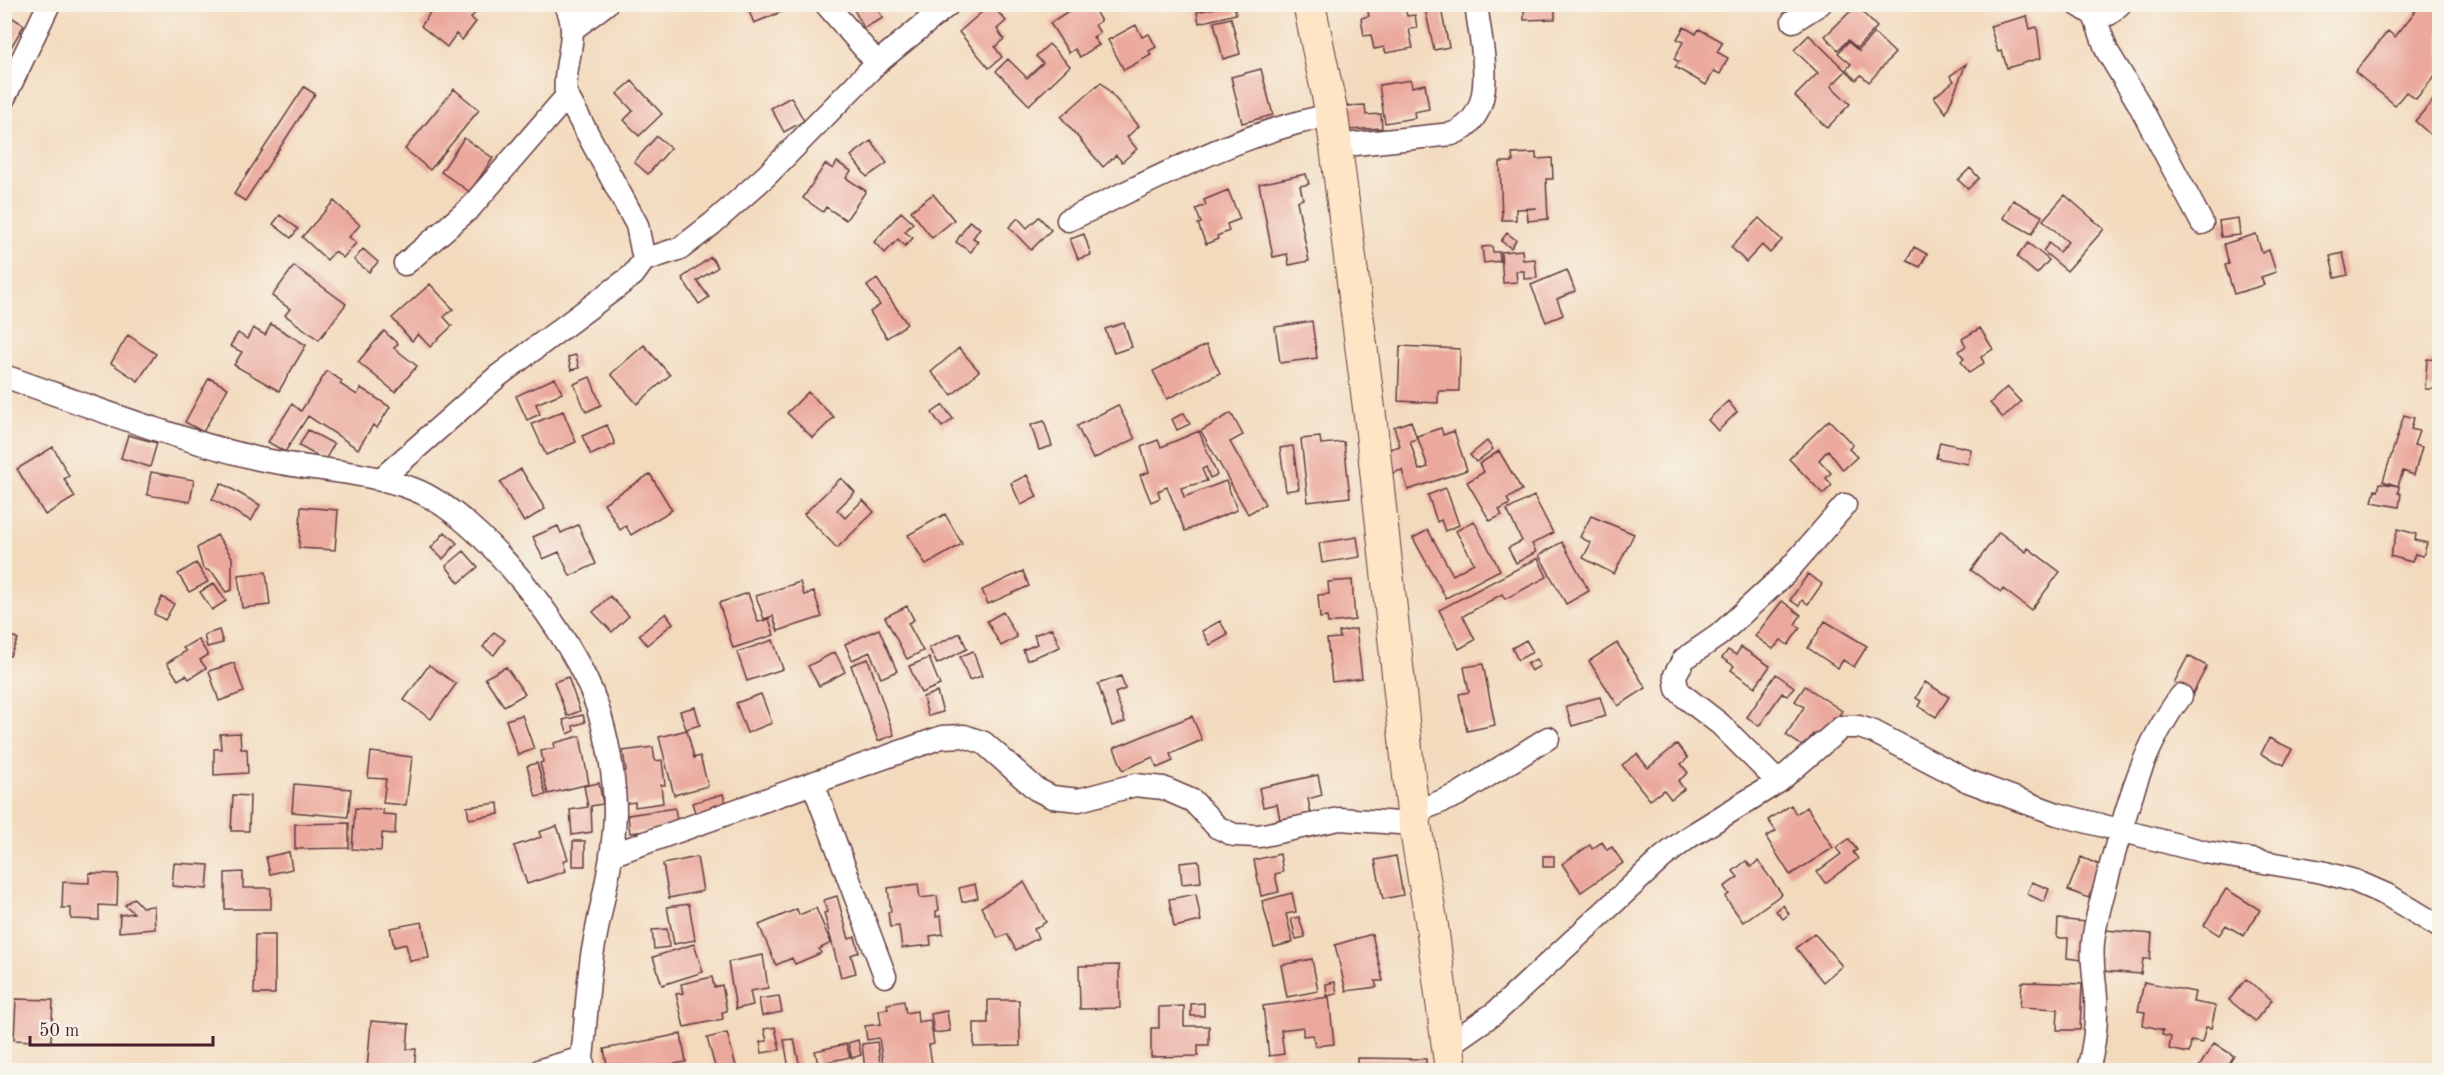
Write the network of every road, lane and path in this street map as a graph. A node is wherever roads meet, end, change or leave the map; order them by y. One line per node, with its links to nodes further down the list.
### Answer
1 (49, 4): 15 (street)
2 (565, 4): 12 (street)
3 (606, 4): 12 (street)
4 (826, 4): 13 (street)
5 (949, 4): 13 (street)
6 (1309, 4): 16 (street)
7 (1820, 4): 11 (street)
8 (2120, 4): 9 (street)
9 (2086, 10): 19 (street)
10 (1478, 11): 17 (street)
11 (1793, 21)
12 (573, 29): 14 (street)
13 (877, 63): 20 (street)
14 (567, 96): 20 (street); 21 (street)
15 (4, 98)
16 (1332, 115): 17 (street); 18 (street)
17 (1336, 146): 29 (street)
18 (1068, 220)
19 (2202, 223)
20 (644, 260): 23 (street)
21 (405, 264)
22 (4, 376): 23 (street)
23 (380, 480): 31 (street)
24 (1845, 505): 27 (street)
25 (2181, 696): 30 (street)
26 (1548, 738): 29 (street)
27 (1778, 782): 30 (street); 34 (street)
28 (813, 783): 29 (street); 31 (street); 33 (street)
29 (1413, 818): 34 (street)
30 (2120, 831): 32 (street); 37 (street)
31 (611, 855): 35 (street)
32 (2439, 927)
33 (885, 976)
34 (1449, 1058)
35 (583, 1064): 36 (street)
36 (541, 1071)
37 (2088, 1071)

